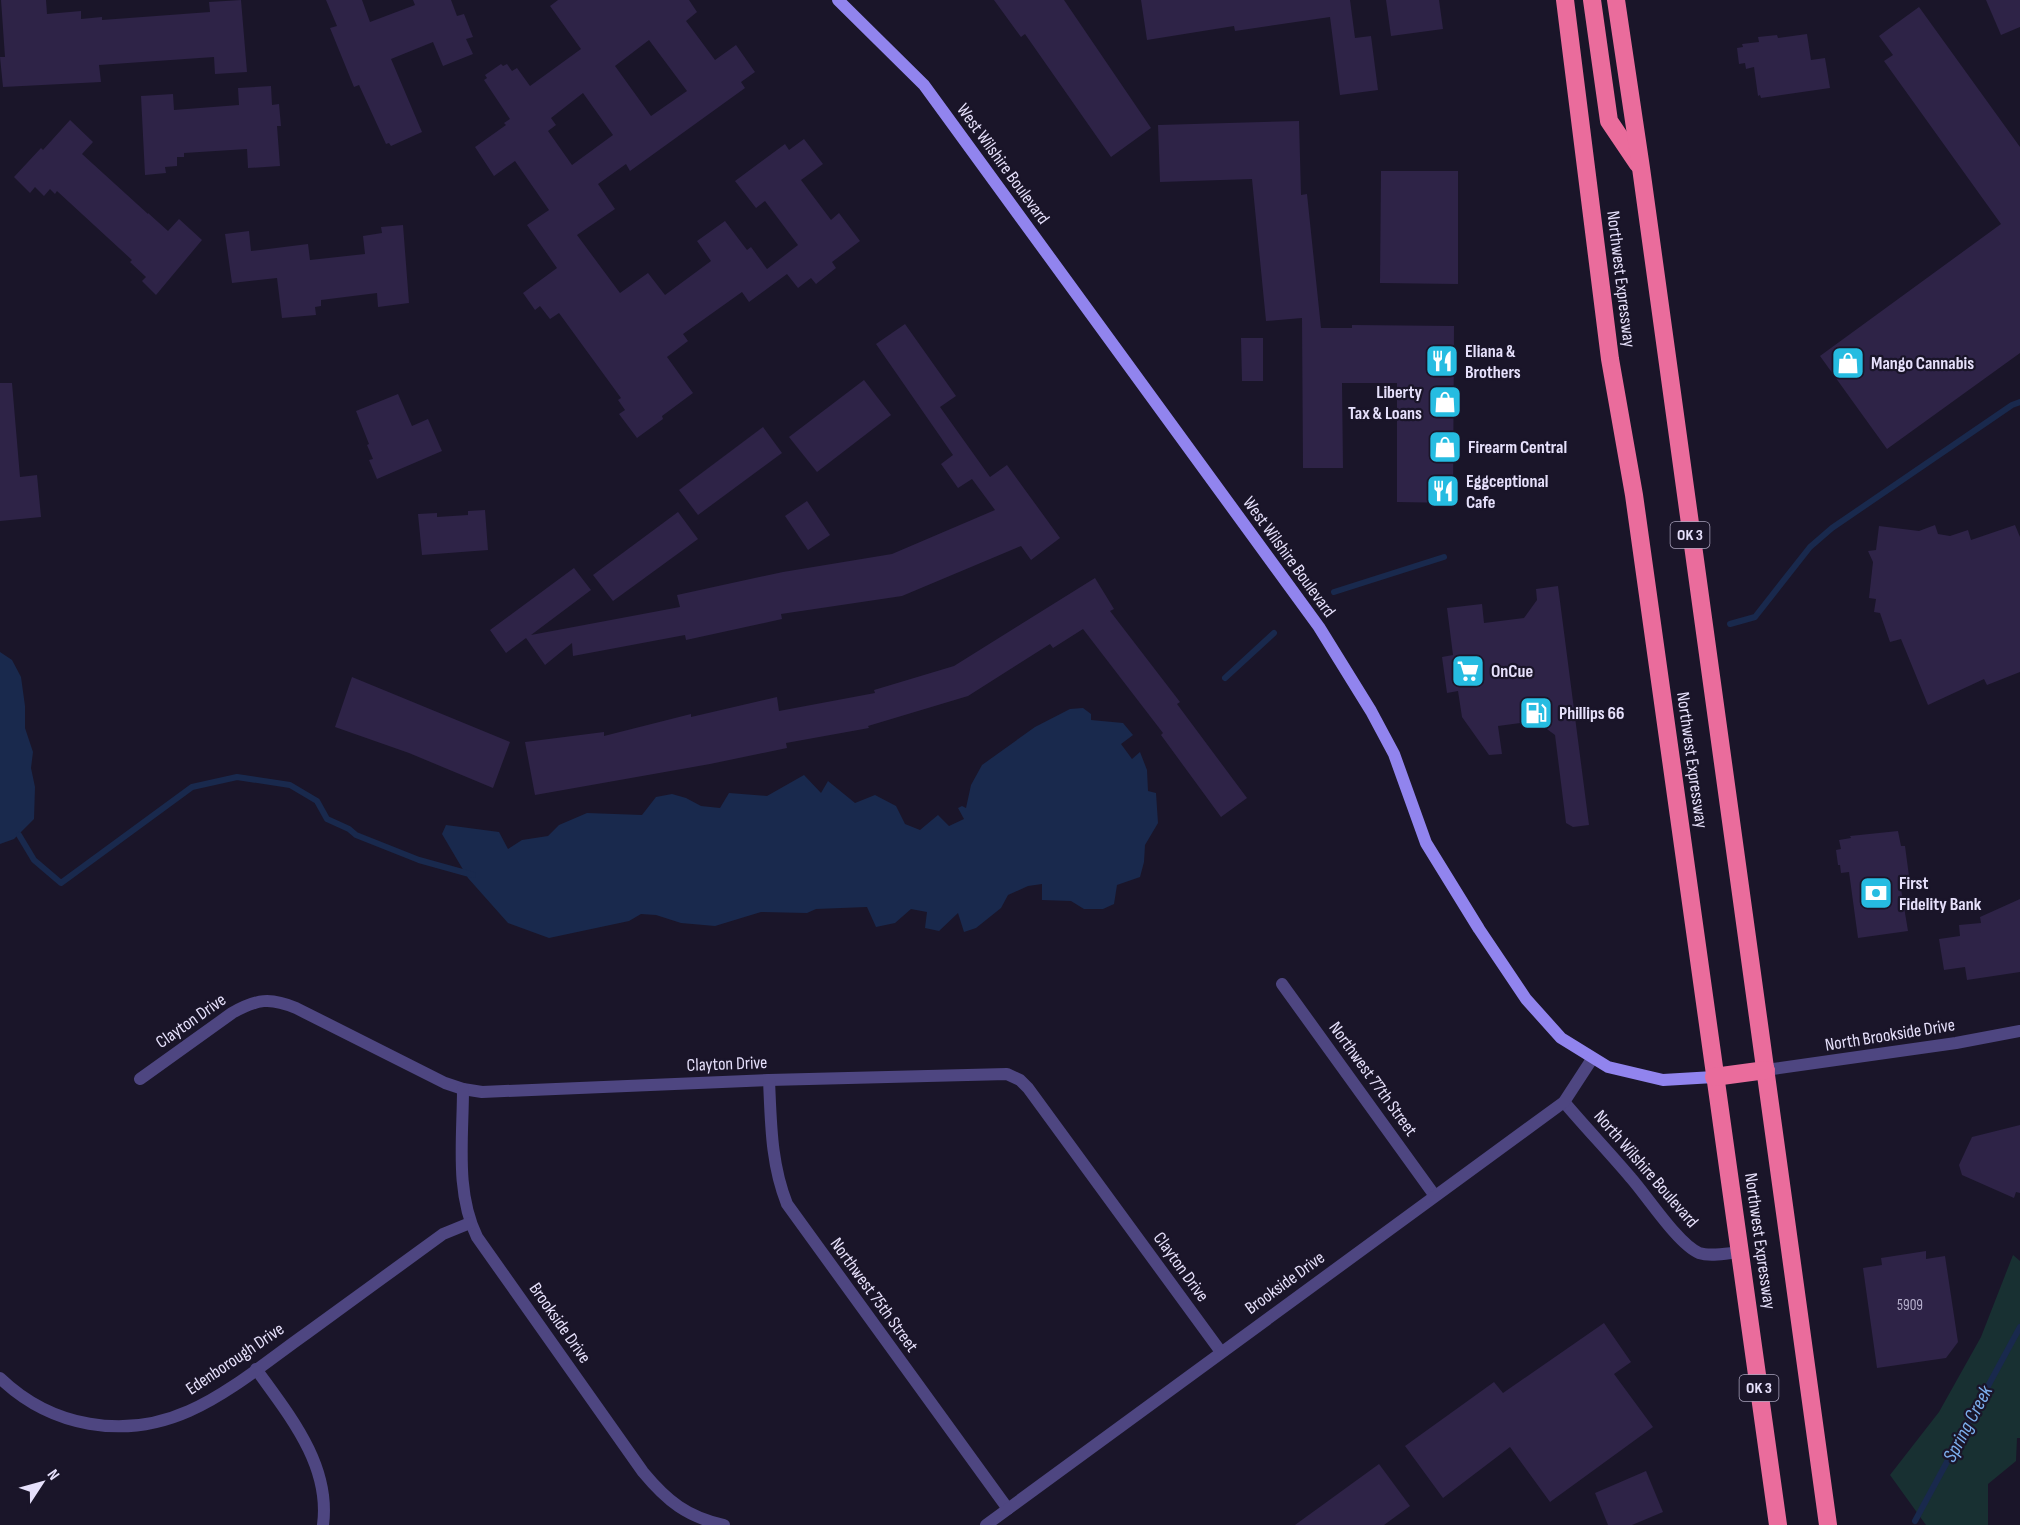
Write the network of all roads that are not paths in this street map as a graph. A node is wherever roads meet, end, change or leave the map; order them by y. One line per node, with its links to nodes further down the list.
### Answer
1 (838, 0): 8 (main road, West Wilshire Boulevard)
2 (1565, 0): 10 (highway, Northwest Expressway / OK 3)
3 (1592, 0): 5 (highway)
4 (1616, 0): 5 (highway, Northwest Expressway / OK 3)
5 (1641, 168): 9 (highway, Northwest Expressway / OK 3)
6 (1282, 984): 15 (street, Northwest 77th Street)
7 (2020, 1031): 9 (street, North Brookside Drive)
8 (1592, 1059): 10 (main road, West Wilshire Boulevard); 14 (street, Brookside Drive)
9 (1766, 1070): 10 (highway); 26 (highway, Northwest Expressway / OK 3)
10 (1714, 1077): 17 (highway, Northwest Expressway / OK 3)
11 (140, 1079): 13 (street, Clayton Drive)
12 (769, 1080): 13 (street, Clayton Drive); 18 (street, Clayton Drive); 21 (street, Northwest 75th Street)
13 (463, 1089): 16 (street, Brookside Drive)
14 (1564, 1102): 15 (street, Brookside Drive); 17 (street, North Wilshire Boulevard)
15 (1435, 1196): 18 (street, Brookside Drive)
16 (470, 1223): 19 (street, Edenborough Drive); 23 (street, Brookside Drive)
17 (1740, 1252): 25 (highway, Northwest Expressway / OK 3)
18 (1221, 1352): 21 (street, Brookside Drive)
19 (256, 1369): 20 (street, Edenborough Drive); 22 (street)
20 (0, 1378)
21 (1008, 1509): 24 (street, Brookside Drive)
22 (323, 1525)
23 (724, 1525)
24 (986, 1525)
25 (1778, 1525)
26 (1828, 1525)

